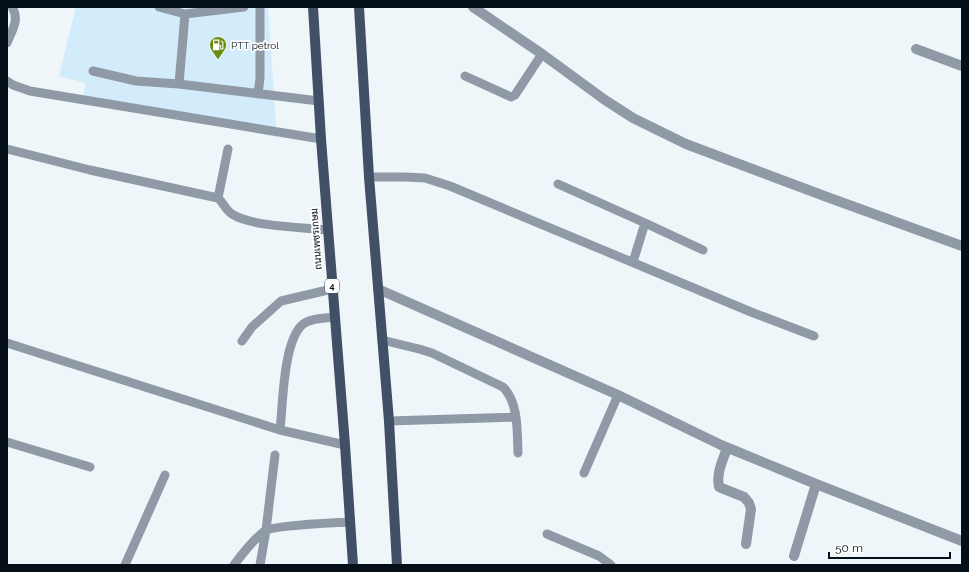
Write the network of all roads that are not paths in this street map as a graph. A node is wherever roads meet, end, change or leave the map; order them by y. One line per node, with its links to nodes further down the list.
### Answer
1 (12, 7): 9 (lane)
2 (159, 7): 8 (lane)
3 (244, 7): 8 (lane)
4 (260, 7): 17 (lane)
5 (313, 7): 18 (main road, ถนนเพชรเกษม / 4)
6 (359, 7): 22 (main road)
7 (473, 7): 11 (street)
8 (185, 14): 16 (lane)
9 (7, 43)
10 (916, 49): 12 (street)
11 (542, 54): 14 (lane); 27 (street)
12 (962, 66)
13 (93, 71): 16 (lane)
14 (465, 76)
15 (7, 81): 19 (lane)
16 (178, 84): 17 (lane)
17 (258, 94): 18 (lane)
18 (319, 101): 19 (main road, ถนนเพชรเกษม / 4)
19 (321, 139): 26 (main road, ถนนเพชรเกษม / 4)
20 (7, 149): 24 (lane)
21 (228, 150): 24 (lane)
22 (369, 177): 29 (lane); 31 (main road)
23 (558, 184): 25 (lane)
24 (218, 198): 26 (lane)
25 (645, 223): 28 (lane); 29 (lane)
26 (328, 230): 30 (main road, ถนนเพชรเกษม / 4)
27 (962, 246)
28 (703, 250)
29 (633, 262): 33 (lane)
30 (332, 289): 32 (main road, ถนนเพชรเกษม / 4); 35 (lane)
31 (378, 289): 34 (main road); 37 (street)
32 (335, 317): 40 (lane); 42 (main road, ถนนเพชรเกษม / 4)
33 (814, 336)
34 (382, 340): 38 (lane); 39 (main road)
35 (242, 341)
36 (7, 343): 40 (lane)
37 (618, 395): 43 (street); 47 (lane)
38 (516, 417): 39 (lane); 44 (lane)
39 (389, 421): 60 (main road)
40 (280, 430): 42 (lane)
41 (7, 442): 46 (lane)
42 (345, 446): 50 (main road, ถนนเพชรเกษม / 4)
43 (727, 448): 49 (street); 54 (street)
44 (518, 453)
45 (275, 455): 51 (lane)
46 (90, 467)
47 (584, 473)
48 (165, 475): 56 (lane)
49 (816, 484): 53 (street); 55 (street)
50 (350, 522): 51 (lane); 59 (main road, ถนนเพชรเกษม / 4)
51 (266, 530): 57 (lane); 58 (lane)
52 (547, 534): 61 (lane)
53 (962, 541)
54 (746, 544)
55 (794, 556)
56 (125, 565)
57 (234, 565)
58 (260, 565)
59 (353, 565)
60 (397, 565)
61 (611, 565)

